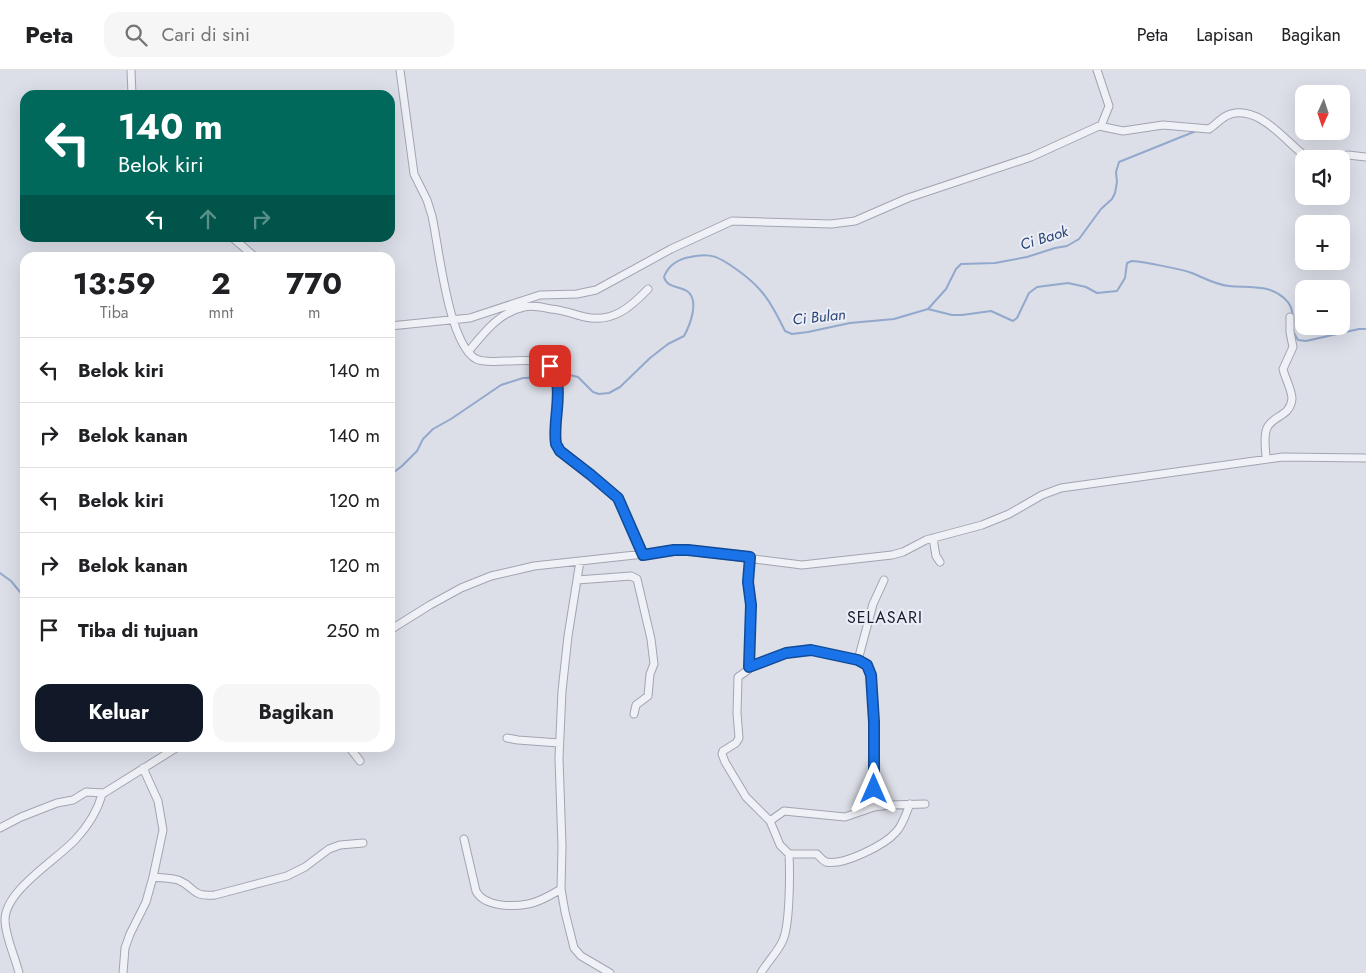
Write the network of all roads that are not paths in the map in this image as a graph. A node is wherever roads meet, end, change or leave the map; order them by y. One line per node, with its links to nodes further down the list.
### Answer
1 (130, 70): 4 (street)
2 (400, 70): 13 (street)
3 (1097, 70): 5 (street)
4 (132, 90)
5 (1101, 126): 6 (street); 13 (street)
6 (1299, 150)
7 (1350, 155): 8 (street)
8 (1366, 157)
9 (238, 242): 10 (street)
10 (249, 252)
11 (648, 289): 15 (street)
12 (1290, 317): 17 (street)
13 (452, 320): 14 (street); 15 (street)
14 (395, 326)
15 (468, 352): 19 (street)
16 (1366, 458): 17 (street)
17 (1266, 459): 18 (street)
18 (933, 538): 20 (street); 22 (street)
19 (643, 555): 20 (street); 21 (street)
20 (750, 557): 27 (street)
21 (580, 561): 23 (street); 25 (street)
22 (940, 562)
23 (577, 580): 28 (street); 30 (street)
24 (884, 580): 26 (street)
25 (395, 627)
26 (858, 660): 27 (street); 38 (street)
27 (749, 667): 39 (street)
28 (634, 714)
29 (507, 738): 30 (street)
30 (559, 743): 45 (street)
31 (169, 752): 34 (street)
32 (353, 752): 33 (street)
33 (360, 761)
34 (143, 768): 35 (street); 44 (street)
35 (102, 794): 40 (street); 46 (street)
36 (910, 804): 37 (street); 38 (street); 43 (street)
37 (925, 804)
38 (874, 807): 39 (street)
39 (770, 821): 43 (street)
40 (0, 828)
41 (464, 839): 45 (street)
42 (363, 843): 44 (street)
43 (788, 854): 49 (street)
44 (153, 877): 47 (street)
45 (562, 889): 48 (street)
46 (19, 973)
47 (123, 973)
48 (610, 973)
49 (760, 973)

